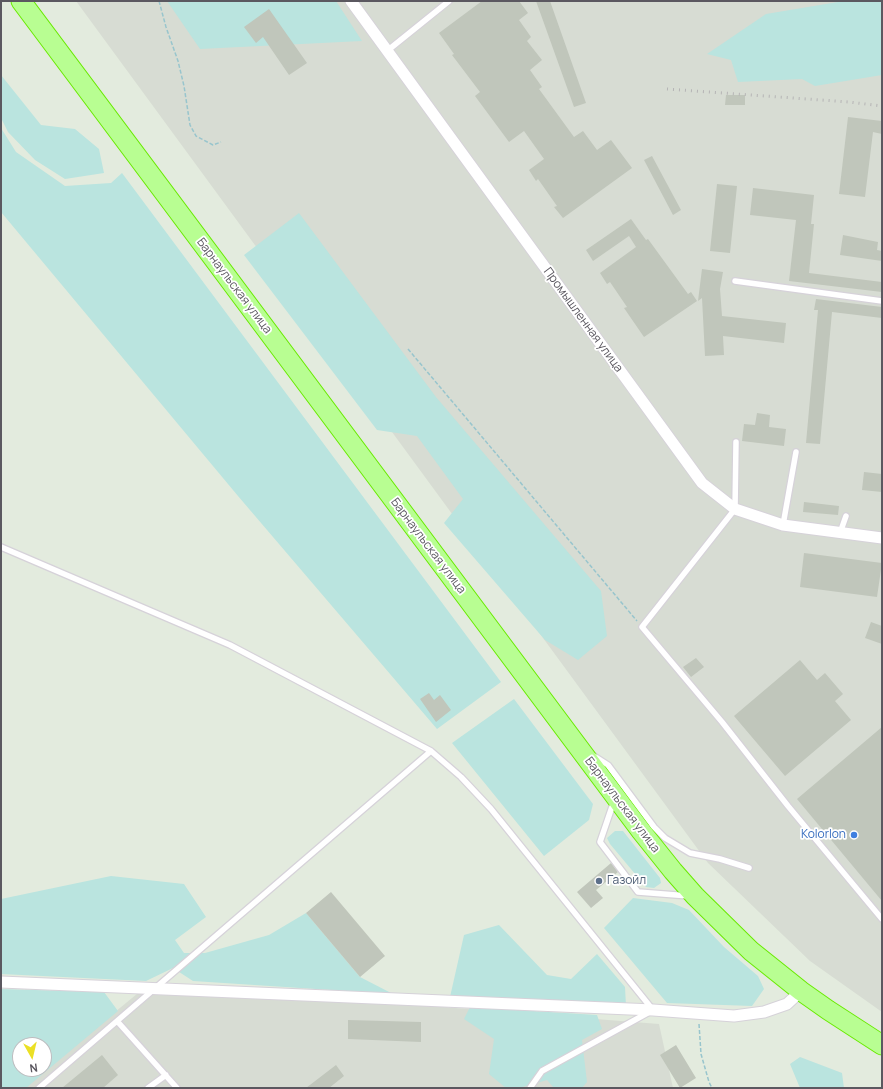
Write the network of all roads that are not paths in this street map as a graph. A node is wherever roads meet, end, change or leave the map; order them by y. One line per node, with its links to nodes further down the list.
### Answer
1 (21, 1): 15 (highway, Барнаульская улица)
2 (351, 1): 4 (street, Промышленная улица)
3 (449, 1): 4 (lane)
4 (387, 51): 9 (street, Промышленная улица)
5 (735, 281): 6 (lane)
6 (882, 301)
7 (736, 442): 9 (lane)
8 (796, 452): 11 (lane)
9 (735, 509): 11 (street, Промышленная улица); 20 (lane)
10 (846, 516): 12 (lane)
11 (783, 525): 12 (street, Промышленная улица)
12 (840, 533): 13 (street, Промышленная улица)
13 (882, 538)
14 (1, 547): 16 (lane)
15 (578, 746): 17 (highway, Барнаульская улица); 18 (lane)
16 (431, 751): 22 (lane); 24 (lane)
17 (616, 797): 19 (highway, Барнаульская улица); 19 (lane)
18 (749, 868)
19 (695, 896): 23 (highway, Барнаульская улица)
20 (882, 919)
21 (1, 982): 22 (street)
22 (153, 989): 24 (street); 25 (lane)
23 (801, 991): 24 (street); 26 (highway, Барнаульская улица)
24 (653, 1010): 31 (lane)
25 (117, 1021): 27 (lane); 28 (lane)
26 (882, 1045)
27 (166, 1075): 29 (lane); 30 (lane)
28 (39, 1088)
29 (148, 1088)
30 (177, 1088)
31 (530, 1088)

